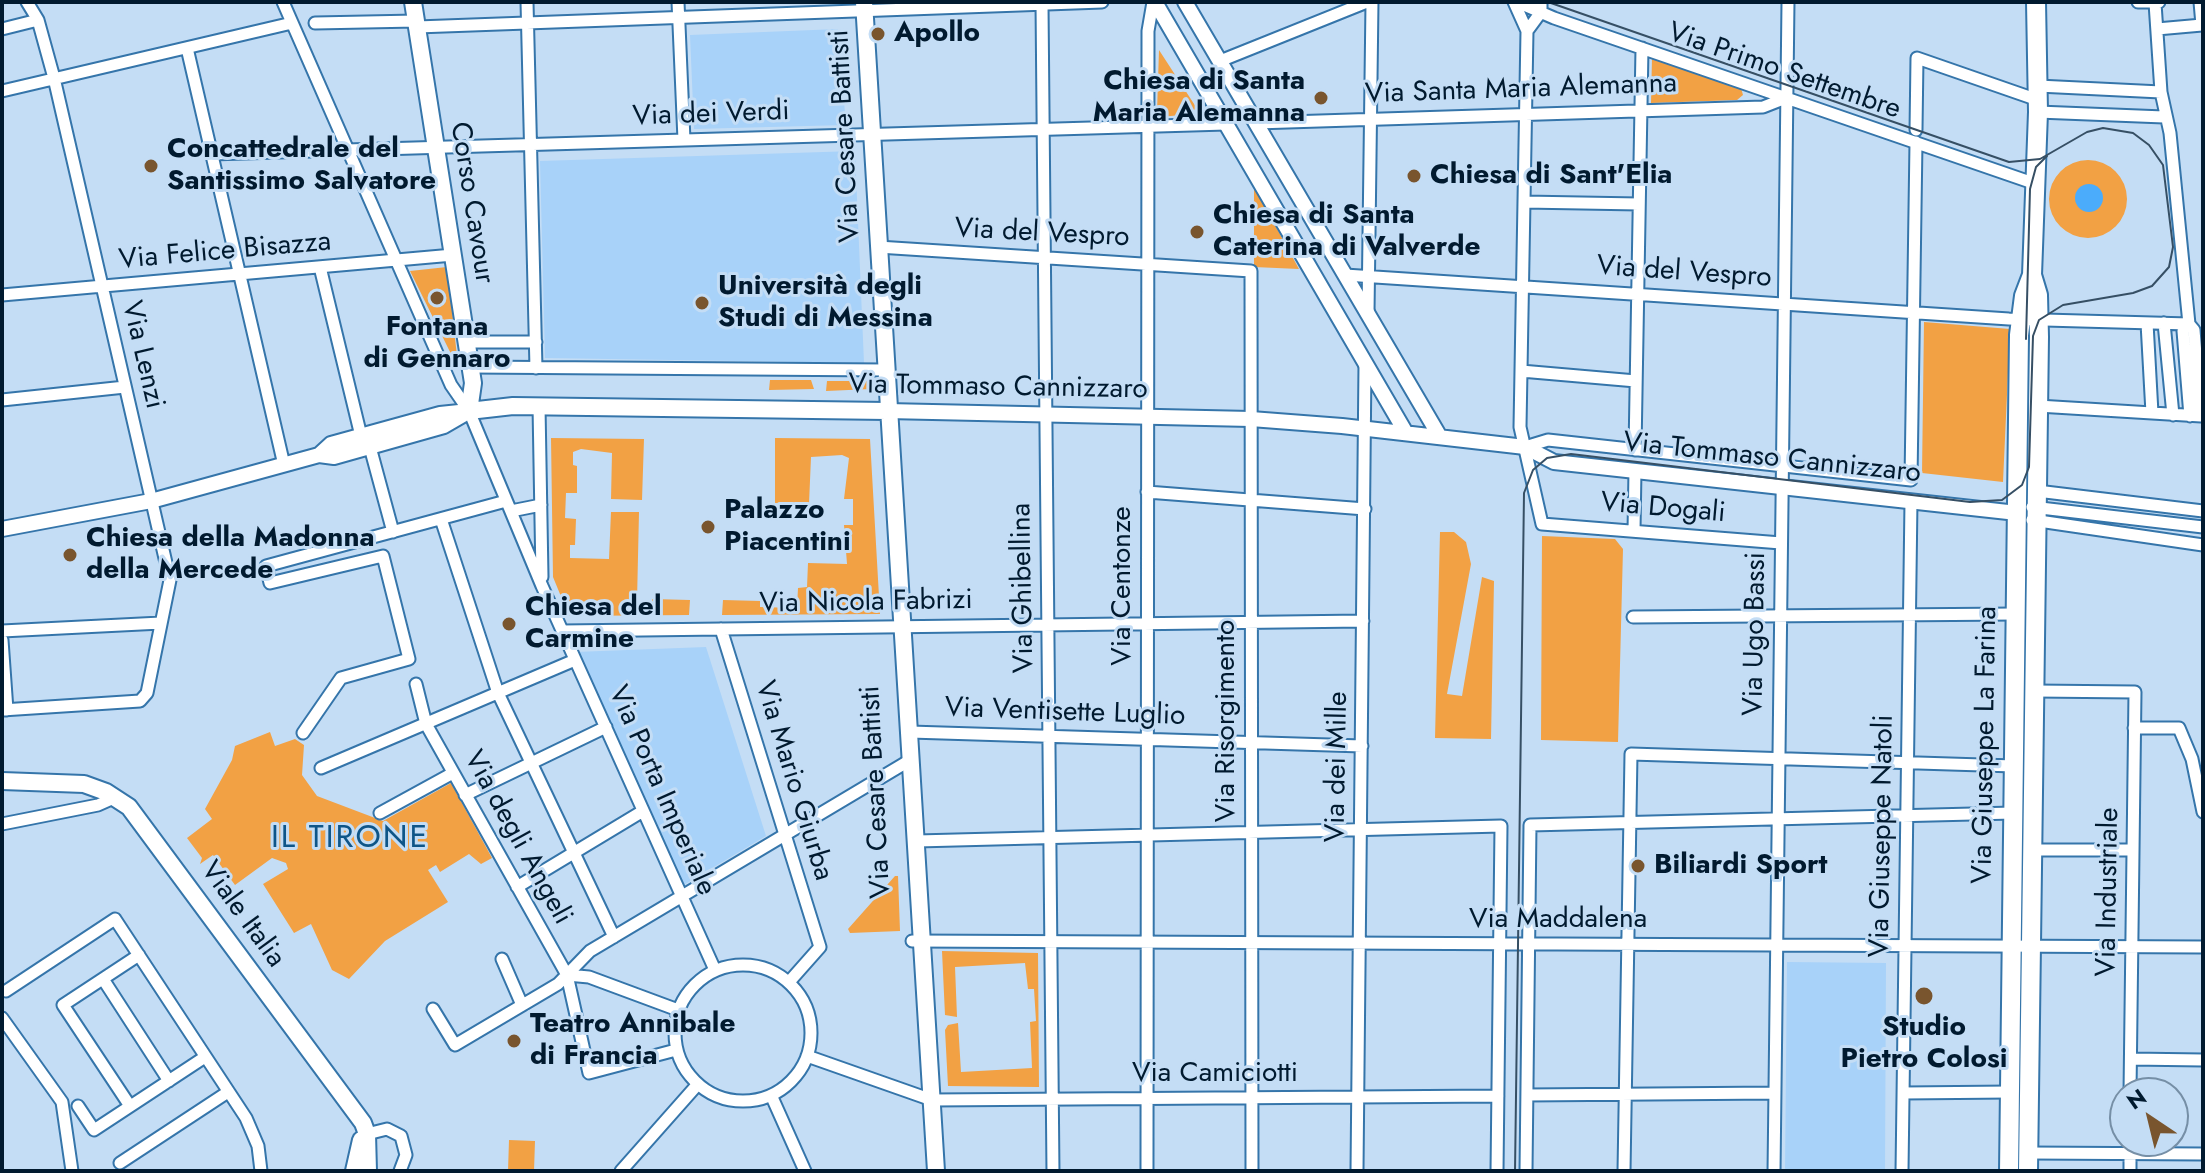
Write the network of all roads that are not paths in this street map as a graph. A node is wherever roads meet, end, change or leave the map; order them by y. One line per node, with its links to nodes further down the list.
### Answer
1 (27, 2): 20 (street, Via Lenzi)
2 (283, 2): 21 (street, Via Porta Imperiale)
3 (413, 2): 24 (main road, Corso Cavour)
4 (527, 2): 23 (street)
5 (678, 2): 19 (street)
6 (1102, 2): 16 (street)
7 (1154, 2): 41 (street); 42 (street, Via Centonze)
8 (1185, 2): 30 (street)
9 (1369, 2): 30 (street); 39 (street)
10 (1515, 2): 18 (street, Via Primo Settembre); 27 (street)
11 (1788, 2): 34 (street, Via Ugo Bassi)
12 (2036, 2): 35 (main road)
13 (2138, 2): 14 (street)
14 (2157, 2): 26 (street)
15 (2200, 2): 26 (street)
16 (1042, 4): 17 (street); 43 (street, Via Ghibellina)
17 (864, 6): 19 (street); 44 (main road, Via Cesare Battisti)
18 (1541, 7): 27 (street); 29 (street, Via Primo Settembre)
19 (678, 17): 23 (street); 46 (street)
20 (38, 20): 25 (street); 31 (street, Via Lenzi)
21 (292, 23): 28 (street); 49 (street, Via Porta Imperiale)
22 (315, 23): 24 (street)
23 (528, 23): 24 (street); 47 (street)
24 (417, 24): 48 (main road, Corso Cavour)
25 (2, 29)
26 (2157, 29): 33 (street)
27 (1527, 31): 37 (street)
28 (187, 48): 31 (street); 50 (street)
29 (1642, 48): 34 (street, Via Primo Settembre); 36 (street)
30 (1220, 61): 40 (street)
31 (54, 78): 32 (street); 64 (street, Via Lenzi)
32 (2, 91)
33 (2161, 92): 35 (street); 38 (street)
34 (1787, 98): 36 (street, Via Santa Maria Alemanna); 45 (street, Via Primo Settembre); 68 (street, Via Ugo Bassi)
35 (2038, 99): 38 (street); 45 (street); 51 (main road)
36 (1640, 111): 37 (street, Via Santa Maria Alemanna); 53 (street)
37 (1525, 115): 39 (street, Via Santa Maria Alemanna); 52 (street)
38 (2164, 117): 74 (street)
39 (1370, 119): 40 (street, Via Santa Maria Alemanna); 63 (street)
40 (1256, 123): 62 (street)
41 (1226, 124): 42 (street, Via dei Verdi); 77 (street)
42 (1148, 126): 43 (street, Via dei Verdi); 58 (street, Via Centonze)
43 (1043, 129): 44 (street, Via dei Verdi); 56 (street, Via Ghibellina)
44 (872, 134): 46 (street, Via dei Verdi); 54 (main road, Via Cesare Battisti)
45 (1916, 136): 51 (street, Via Primo Settembre); 69 (street)
46 (684, 140): 47 (street, Via dei Verdi)
47 (531, 145): 48 (street, Via dei Verdi); 76 (street)
48 (436, 148): 49 (street, Via dei Verdi); 55 (main road, Corso Cavour)
49 (348, 149): 50 (street, Via dei Verdi); 57 (street, Via Porta Imperiale)
50 (211, 154): 61 (street)
51 (2036, 184): 71 (main road)
52 (1524, 202): 53 (street); 65 (street)
53 (1639, 204): 67 (street)
54 (878, 247): 56 (street, Via del Vespro); 80 (main road, Via Cesare Battisti)
55 (453, 255): 57 (street, Via Felice Bisazza); 75 (main road, Corso Cavour)
56 (1045, 258): 58 (street, Via del Vespro); 90 (street, Via Ghibellina)
57 (397, 260): 59 (street, Via Felice Bisazza); 87 (street, Via Porta Imperiale)
58 (1148, 264): 60 (street, Via del Vespro); 93 (street, Via Centonze)
59 (320, 267): 61 (street, Via Felice Bisazza); 98 (street)
60 (1251, 271): 94 (street, Via Risorgimento)
61 (240, 275): 64 (street, Via Felice Bisazza); 101 (street)
62 (1345, 275): 63 (street, Via del Vespro); 70 (street)
63 (1368, 278): 65 (street, Via del Vespro); 70 (street)
64 (102, 287): 66 (street, Via Felice Bisazza); 83 (street, Via Lenzi)
65 (1523, 287): 67 (street, Via del Vespro); 81 (street)
66 (2, 295)
67 (1638, 295): 68 (street, Via del Vespro); 82 (street)
68 (1785, 304): 69 (street, Via del Vespro); 102 (street, Via Ugo Bassi)
69 (1914, 312): 71 (street, Via del Vespro); 102 (street, Via Tommaso Cannizzaro)
70 (1368, 314): 97 (street)
71 (2029, 319): 72 (street, Via del Vespro); 86 (main road, Via Giuseppe La Farina); 114 (main road, Via Giuseppe La Farina)
72 (2147, 323): 73 (street, Via del Vespro); 89 (street)
73 (2164, 323): 74 (street, Via del Vespro); 91 (street)
74 (2189, 324): 92 (street)
75 (467, 342): 76 (street); 78 (main road, Corso Cavour)
76 (536, 342): 79 (street)
77 (1365, 363): 95 (street, Via dei Mille); 96 (street)
78 (477, 368): 79 (street); 87 (main road, Corso Cavour)
79 (536, 368): 80 (street)
80 (885, 370): 88 (main road, Via Cesare Battisti)
81 (1521, 371): 82 (street); 99 (street)
82 (1636, 381): 100 (street)
83 (125, 387): 84 (street); 107 (street, Via Lenzi)
84 (2, 400)
85 (539, 406): 87 (main road, Via Tommaso Cannizzaro); 88 (main road, Via Tommaso Cannizzaro); 109 (street)
86 (2038, 406): 89 (street); 111 (main road, Via Giuseppe La Farina)
87 (469, 411): 98 (street, Via Tommaso Cannizzaro); 110 (street, Via Porta Imperiale)
88 (887, 411): 90 (street, Via Tommaso Cannizzaro); 132 (main road, Via Cesare Battisti)
89 (2152, 413): 91 (street)
90 (1046, 414): 93 (street, Via Tommaso Cannizzaro); 131 (street, Via Ghibellina)
91 (2173, 415): 92 (street)
92 (2198, 416)
93 (1148, 417): 94 (street, Via Tommaso Cannizzaro); 105 (street, Via Centonze)
94 (1251, 419): 95 (street, Via Tommaso Cannizzaro); 106 (street, Via Risorgimento)
95 (1366, 428): 96 (street, Via Tommaso Cannizzaro); 112 (street, Via dei Mille)
96 (1406, 433): 97 (street, Via Tommaso Cannizzaro)
97 (1440, 437): 99 (street, Via Tommaso Cannizzaro)
98 (366, 441): 101 (street, Via Tommaso Cannizzaro); 119 (street)
99 (1525, 447): 100 (street, Via Tommaso Cannizzaro); 103 (street, Via Tommaso Cannizzaro); 118 (street, Via Dogali)
100 (1635, 450): 102 (street, Via Tommaso Cannizzaro)
101 (284, 465): 107 (street, Via Tommaso Cannizzaro)
102 (1782, 466): 104 (street, Via Ugo Bassi)
103 (1635, 470): 104 (street, Via Tommaso Cannizzaro); 118 (street)
104 (1782, 486): 108 (street, Via Tommaso Cannizzaro); 120 (street, Via Ugo Bassi)
105 (1147, 492): 106 (street); 130 (street, Via Centonze)
106 (1251, 500): 112 (street); 128 (street, Via Risorgimento)
107 (151, 501): 117 (street, Via Tommaso Cannizzaro); 129 (street, Via Lenzi)
108 (1911, 501): 114 (street, Via Tommaso Cannizzaro); 124 (street, Via Giuseppe Natoli)
109 (541, 505): 110 (street); 122 (street)
110 (508, 506): 115 (street); 122 (street, Via Porta Imperiale)
111 (2037, 506): 113 (street); 114 (street); 116 (street); 121 (street); 139 (main road, Via Giuseppe La Farina)
112 (1365, 509): 127 (street, Via dei Mille)
113 (2203, 511)
114 (2017, 513): 123 (main road, Via Giuseppe La Farina)
115 (441, 519): 119 (street); 140 (street)
116 (2203, 527)
117 (2, 529)
118 (1634, 531): 120 (street, Via Dogali)
119 (393, 532): 146 (street)
120 (1781, 543): 125 (street, Via Ugo Bassi)
121 (2203, 545)
122 (542, 586): 135 (street, Via Porta Imperiale)
123 (2016, 614): 124 (street); 155 (main road, Via Giuseppe La Farina)
124 (1910, 615): 125 (street); 154 (street, Via Giuseppe Natoli)
125 (1781, 616): 126 (street); 151 (street, Via Ugo Bassi)
126 (1633, 617)
127 (1363, 621): 128 (street, Via Nicola Fabrizi); 150 (street, Via dei Mille)
128 (1251, 622): 130 (street, Via Nicola Fabrizi); 149 (street, Via Risorgimento)
129 (161, 623): 134 (street); 141 (street)
130 (1147, 623): 131 (street, Via Nicola Fabrizi); 148 (street, Via Centonze)
131 (1048, 625): 132 (street, Via Nicola Fabrizi); 147 (street, Via Ghibellina)
132 (899, 626): 133 (street, Via Nicola Fabrizi); 145 (main road, Via Cesare Battisti); 152 (main road, Via Cesare Battisti)
133 (721, 629): 135 (street, Via Nicola Fabrizi); 171 (street, Via Mario Giurba)
134 (2, 631)
135 (562, 631): 137 (street, Via Porta Imperiale)
136 (2, 640): 141 (street)
137 (575, 660): 140 (street); 143 (street, Via Porta Imperiale)
138 (416, 684): 142 (street, Via degli Angeli)
139 (2035, 691): 144 (street, Via Industriale); 175 (main road, Via Giuseppe La Farina)
140 (498, 693): 142 (street); 153 (street)
141 (4, 710)
142 (426, 724): 156 (street); 157 (street, Via degli Angeli)
143 (606, 727): 153 (street); 161 (street, Via Porta Imperiale)
144 (2134, 728): 162 (street); 176 (street, Via Industriale)
145 (910, 732): 147 (street, Via Ventisette Luglio); 152 (main road, Via Cesare Battisti)
146 (303, 733)
147 (1049, 737): 148 (street, Via Ventisette Luglio); 173 (street, Via Ghibellina)
148 (1147, 740): 149 (street, Via Ventisette Luglio); 172 (street, Via Centonze)
149 (1251, 743): 150 (street, Via Ventisette Luglio); 170 (street, Via Risorgimento)
150 (1362, 746): 169 (street, Via dei Mille)
151 (1779, 759): 154 (street); 166 (street, Via Ugo Bassi); 167 (street)
152 (907, 762): 171 (street); 174 (main road, Via Cesare Battisti); 181 (main road, Via Cesare Battisti)
153 (532, 763): 159 (street); 177 (street)
154 (1908, 763): 155 (street); 165 (street, Via Giuseppe Natoli)
155 (2014, 766): 164 (main road, Via Giuseppe La Farina)
156 (321, 768)
157 (453, 773): 159 (street, Via degli Angeli); 163 (street)
158 (2, 781): 160 (main road, Viale Italia)
159 (465, 795): 178 (street, Via degli Angeli)
160 (116, 797): 168 (street); 229 (main road, Viale Italia)
161 (643, 811): 177 (street); 179 (street, Via Porta Imperiale)
162 (2203, 812)
163 (380, 813)
164 (2013, 813): 165 (street); 191 (main road, Via Giuseppe La Farina)
165 (1907, 815): 166 (street); 190 (street, Via Giuseppe Natoli)
166 (1778, 819): 167 (street); 189 (street, Via Ugo Bassi)
167 (1630, 823): 187 (street); 188 (street)
168 (2, 824)
169 (1361, 830): 170 (street); 185 (street, Via dei Mille); 186 (street)
170 (1252, 833): 172 (street); 184 (street, Via Risorgimento)
171 (785, 835): 179 (street); 200 (street, Via Mario Giurba)
172 (1147, 836): 173 (street); 183 (street, Via Centonze)
173 (1050, 838): 174 (street); 182 (street, Via Ghibellina)
174 (917, 841): 181 (main road, Via Cesare Battisti)
175 (2033, 850): 176 (street); 192 (main road, Via Giuseppe La Farina)
176 (2133, 850): 193 (street, Via Industriale)
177 (574, 853): 178 (street); 180 (street)
178 (517, 887): 198 (street, Via degli Angeli)
179 (682, 896): 180 (street); 197 (street, Via Porta Imperiale)
180 (614, 937): 198 (street)
181 (918, 941): 182 (street, Via Maddalena); 224 (main road, Via Cesare Battisti)
182 (1051, 941): 183 (street, Via Maddalena); 225 (street, Via Ghibellina)
183 (1147, 942): 184 (street, Via Maddalena); 226 (street, Via Centonze)
184 (1252, 942): 185 (street, Via Maddalena); 223 (street, Via Risorgimento)
185 (1360, 943): 186 (street, Via Maddalena); 222 (street, Via dei Mille)
186 (1500, 944): 187 (street, Via Maddalena); 221 (street)
187 (1529, 944): 188 (street, Via Maddalena); 219 (street)
188 (1628, 944): 189 (street, Via Maddalena); 220 (street)
189 (1777, 945): 190 (street, Via Maddalena); 216 (street, Via Ugo Bassi)
190 (1905, 946): 191 (street, Via Maddalena); 217 (street, Via Giuseppe Natoli)
191 (2011, 946): 192 (street, Via Maddalena); 215 (main road, Via Giuseppe La Farina)
192 (2031, 947): 193 (street, Via Maddalena); 231 (main road, Via Giuseppe La Farina)
193 (2132, 947): 194 (street, Via Maddalena); 209 (street, Via Industriale)
194 (2203, 947)
195 (139, 955): 199 (street); 201 (street); 208 (street)
196 (502, 959): 202 (street)
197 (715, 970): 200 (street); 204 (street)
198 (567, 975): 202 (street); 204 (street); 206 (street, Via degli Angeli)
199 (103, 979): 212 (street); 228 (street)
200 (789, 982): 207 (street)
201 (6, 991)
202 (522, 1005): 203 (street)
203 (433, 1009)
204 (678, 1010): 206 (street)
205 (2, 1018): 233 (street)
206 (676, 1050): 213 (street)
207 (807, 1056): 218 (street); 224 (street)
208 (205, 1057): 212 (street); 214 (street)
209 (2131, 1059): 210 (street); 211 (street, Via Industriale)
210 (2203, 1060)
211 (2130, 1077)
212 (169, 1081): 228 (street)
213 (698, 1084): 218 (street); 238 (street)
214 (228, 1092): 232 (street); 234 (street)
215 (2010, 1092): 217 (street); 251 (main road, Via Giuseppe La Farina)
216 (1775, 1093): 220 (street); 249 (street, Via Ugo Bassi)
217 (1904, 1093): 250 (street, Via Giuseppe Natoli)
218 (771, 1095): 239 (street)
219 (1527, 1095): 220 (street); 247 (street)
220 (1626, 1095): 248 (street)
221 (1498, 1096): 222 (street, Via Camiciotti); 246 (street)
222 (1358, 1097): 223 (street, Via Camiciotti); 245 (street, Via dei Mille)
223 (1252, 1098): 226 (street, Via Camiciotti); 244 (street, Via Risorgimento)
224 (927, 1099): 225 (street, Via Camiciotti); 240 (main road, Via Cesare Battisti); 241 (main road, Via Cesare Battisti)
225 (1053, 1099): 226 (street, Via Camiciotti); 242 (street, Via Ghibellina)
226 (1147, 1099): 243 (street, Via Centonze)
227 (78, 1106): 228 (street)
228 (130, 1106)
229 (367, 1134): 235 (main road); 236 (main road); 237 (street)
230 (2109, 1150): 231 (street)
231 (2029, 1162)
232 (120, 1163)
233 (72, 1171)
234 (261, 1171)
235 (354, 1171)
236 (368, 1171)
237 (400, 1171)
238 (621, 1171)
239 (805, 1171)
240 (926, 1171)
241 (936, 1171)
242 (1053, 1171)
243 (1147, 1171)
244 (1252, 1171)
245 (1357, 1171)
246 (1497, 1171)
247 (1526, 1171)
248 (1624, 1171)
249 (1774, 1171)
250 (1902, 1171)
251 (2009, 1171)

